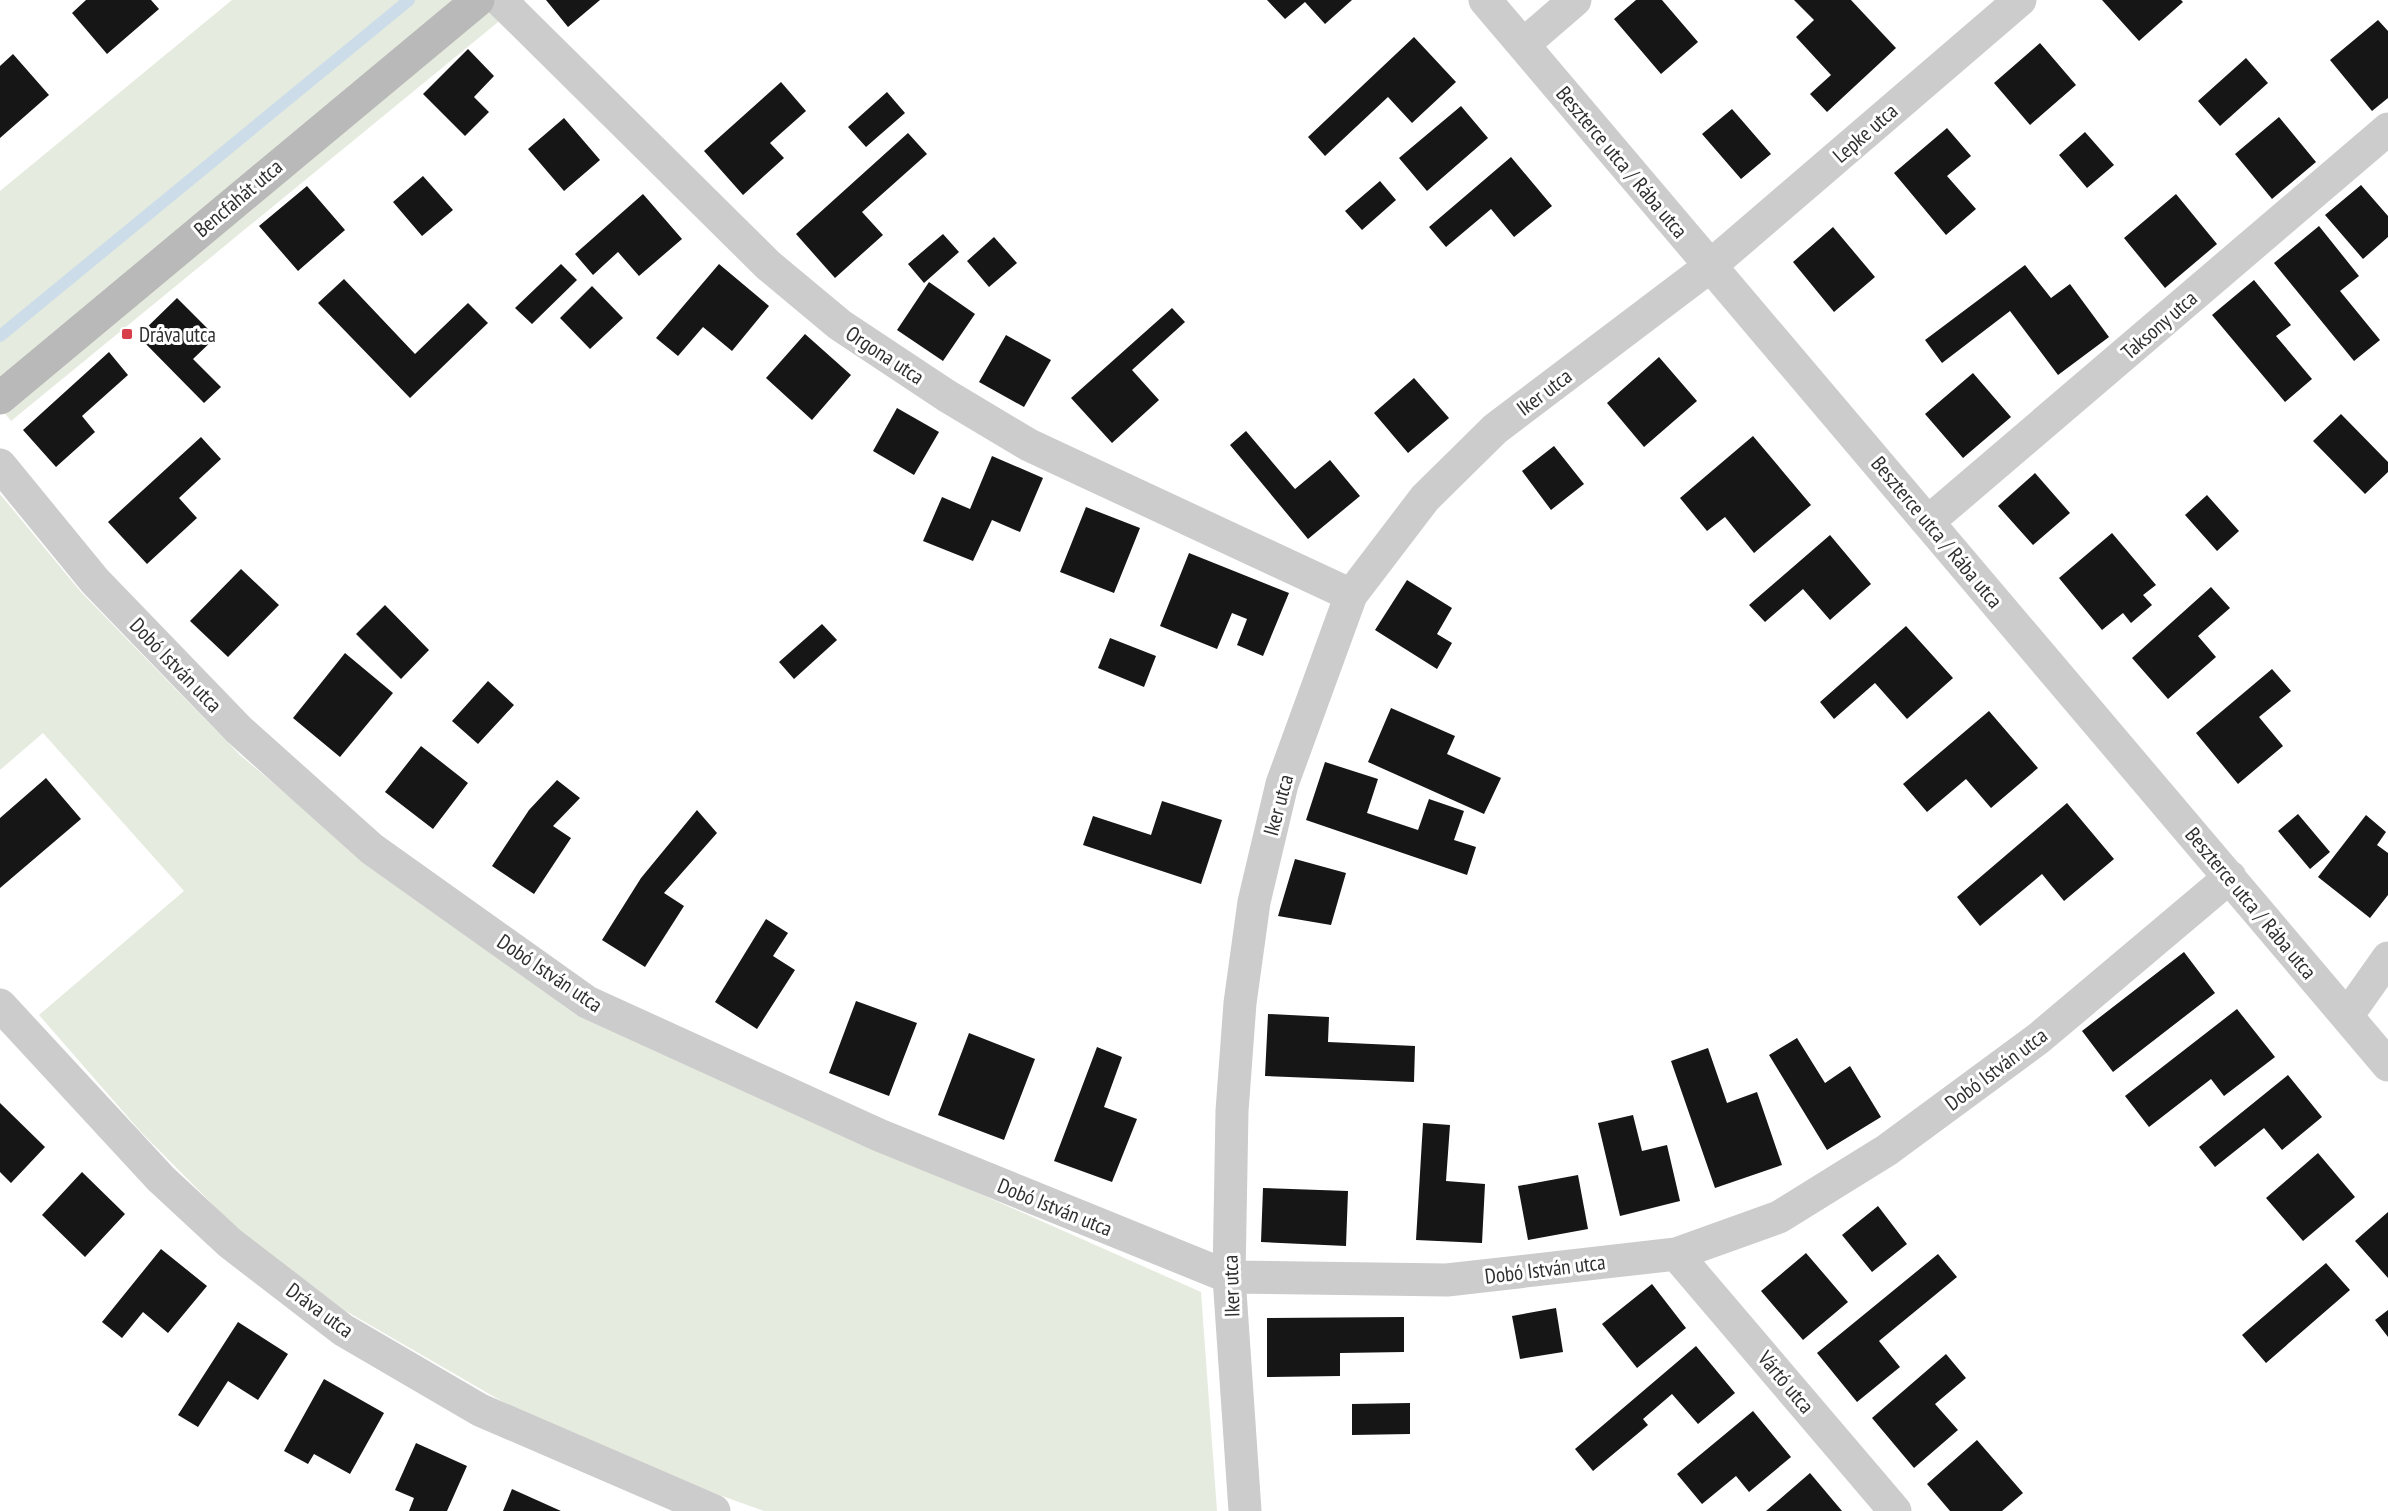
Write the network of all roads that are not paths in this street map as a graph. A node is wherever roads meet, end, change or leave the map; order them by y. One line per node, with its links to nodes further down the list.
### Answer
1 (478, 0): 9 (street, Bencfahát utca)
2 (501, 0): 12 (street, Orgona utca)
3 (1485, 0): 6 (street, Beszterce utca / Rába utca)
4 (1575, 0): 6 (street)
5 (2020, 0): 8 (street, Lepke utca)
6 (1524, 45): 8 (street, Beszterce utca / Rába utca)
7 (2388, 129): 11 (street, Taksony utca)
8 (1709, 267): 11 (street, Beszterce utca / Rába utca); 12 (street, Iker utca)
9 (0, 398)
10 (0, 465): 19 (street, Dobó István utca)
11 (1929, 521): 13 (street, Beszterce utca / Rába utca)
12 (1351, 595): 19 (street, Iker utca)
13 (2230, 877): 16 (street, Beszterce utca / Rába utca); 18 (street, Dobó István utca)
14 (2388, 958): 16 (street)
15 (0, 1005): 20 (street, Dráva utca)
16 (2347, 1016): 17 (street, Beszterce utca / Rába utca)
17 (2388, 1065)
18 (1676, 1254): 19 (street, Dobó István utca); 22 (street, Vártó utca)
19 (1229, 1277): 21 (street, Iker utca)
20 (714, 1511)
21 (1245, 1511)
22 (1895, 1511)

